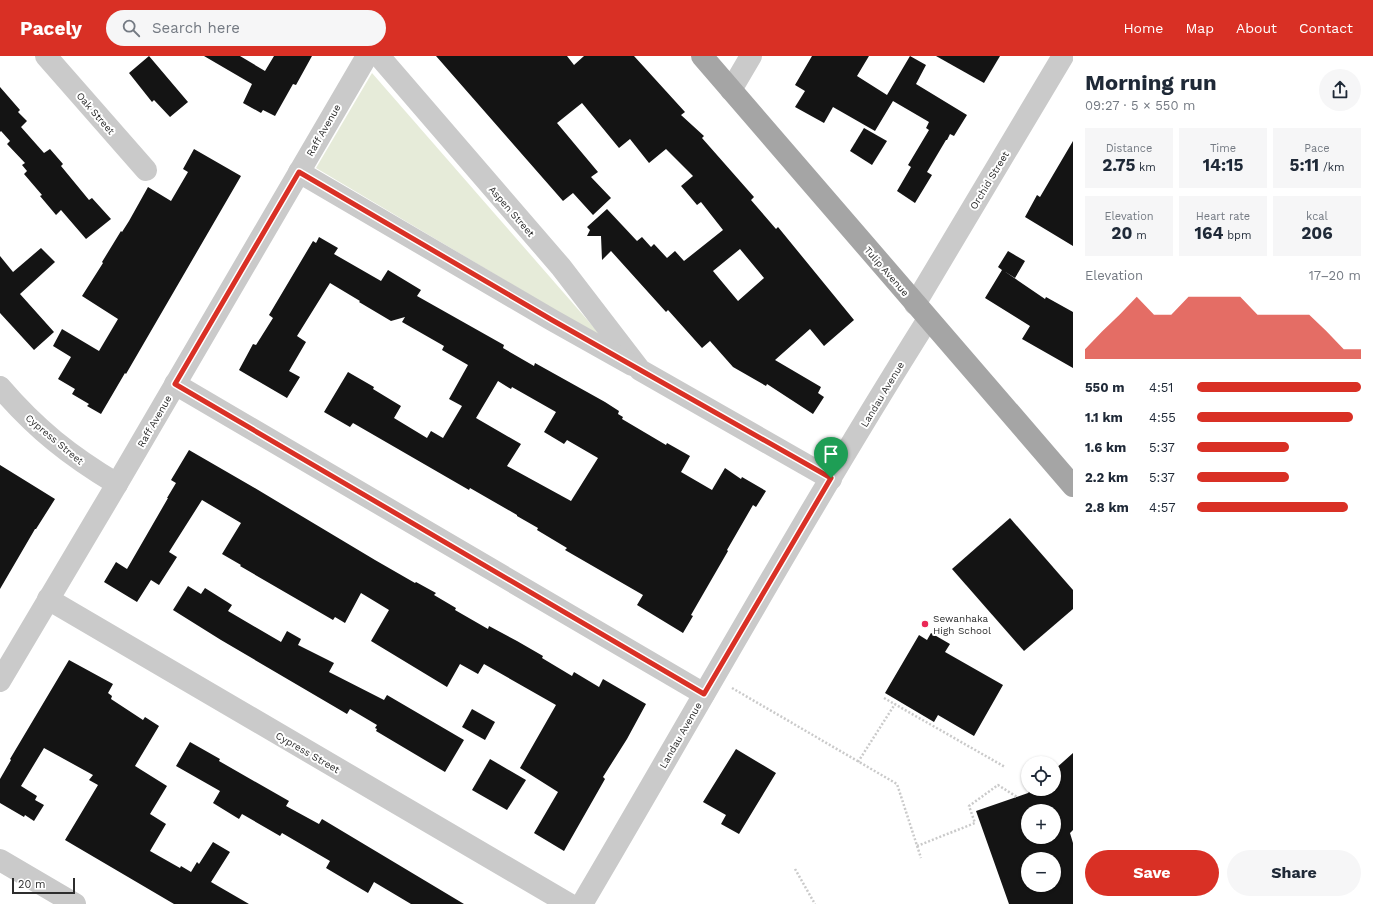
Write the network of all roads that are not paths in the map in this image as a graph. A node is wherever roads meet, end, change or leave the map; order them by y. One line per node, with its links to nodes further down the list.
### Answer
1 (46, 56): 8 (street, Oak Street)
2 (367, 56): 9 (street, Raff Avenue)
3 (379, 56): 11 (street, Aspen Street)
4 (702, 56): 7 (main road, Tulip Avenue)
5 (752, 56): 7 (street)
6 (1063, 56): 10 (street, Orchid Street)
7 (731, 90): 10 (main road, Tulip Avenue)
8 (146, 170)
9 (299, 172): 11 (street, Aspen Street); 12 (street, Raff Avenue)
10 (922, 312): 14 (street, Landau Avenue); 16 (main road, Tulip Avenue)
11 (640, 370): 14 (street, Aspen Street)
12 (175, 384): 15 (street, Raff Avenue); 19 (street)
13 (0, 387): 15 (street, Cypress Street)
14 (831, 478): 19 (street, Landau Avenue)
15 (117, 484): 17 (street, Raff Avenue)
16 (1073, 486)
17 (48, 599): 18 (street, Raff Avenue); 22 (street, Cypress Street)
18 (0, 681)
19 (709, 686): 23 (street, Landau Avenue)
20 (0, 860): 21 (street)
21 (75, 904)
22 (569, 904)
23 (582, 904)

